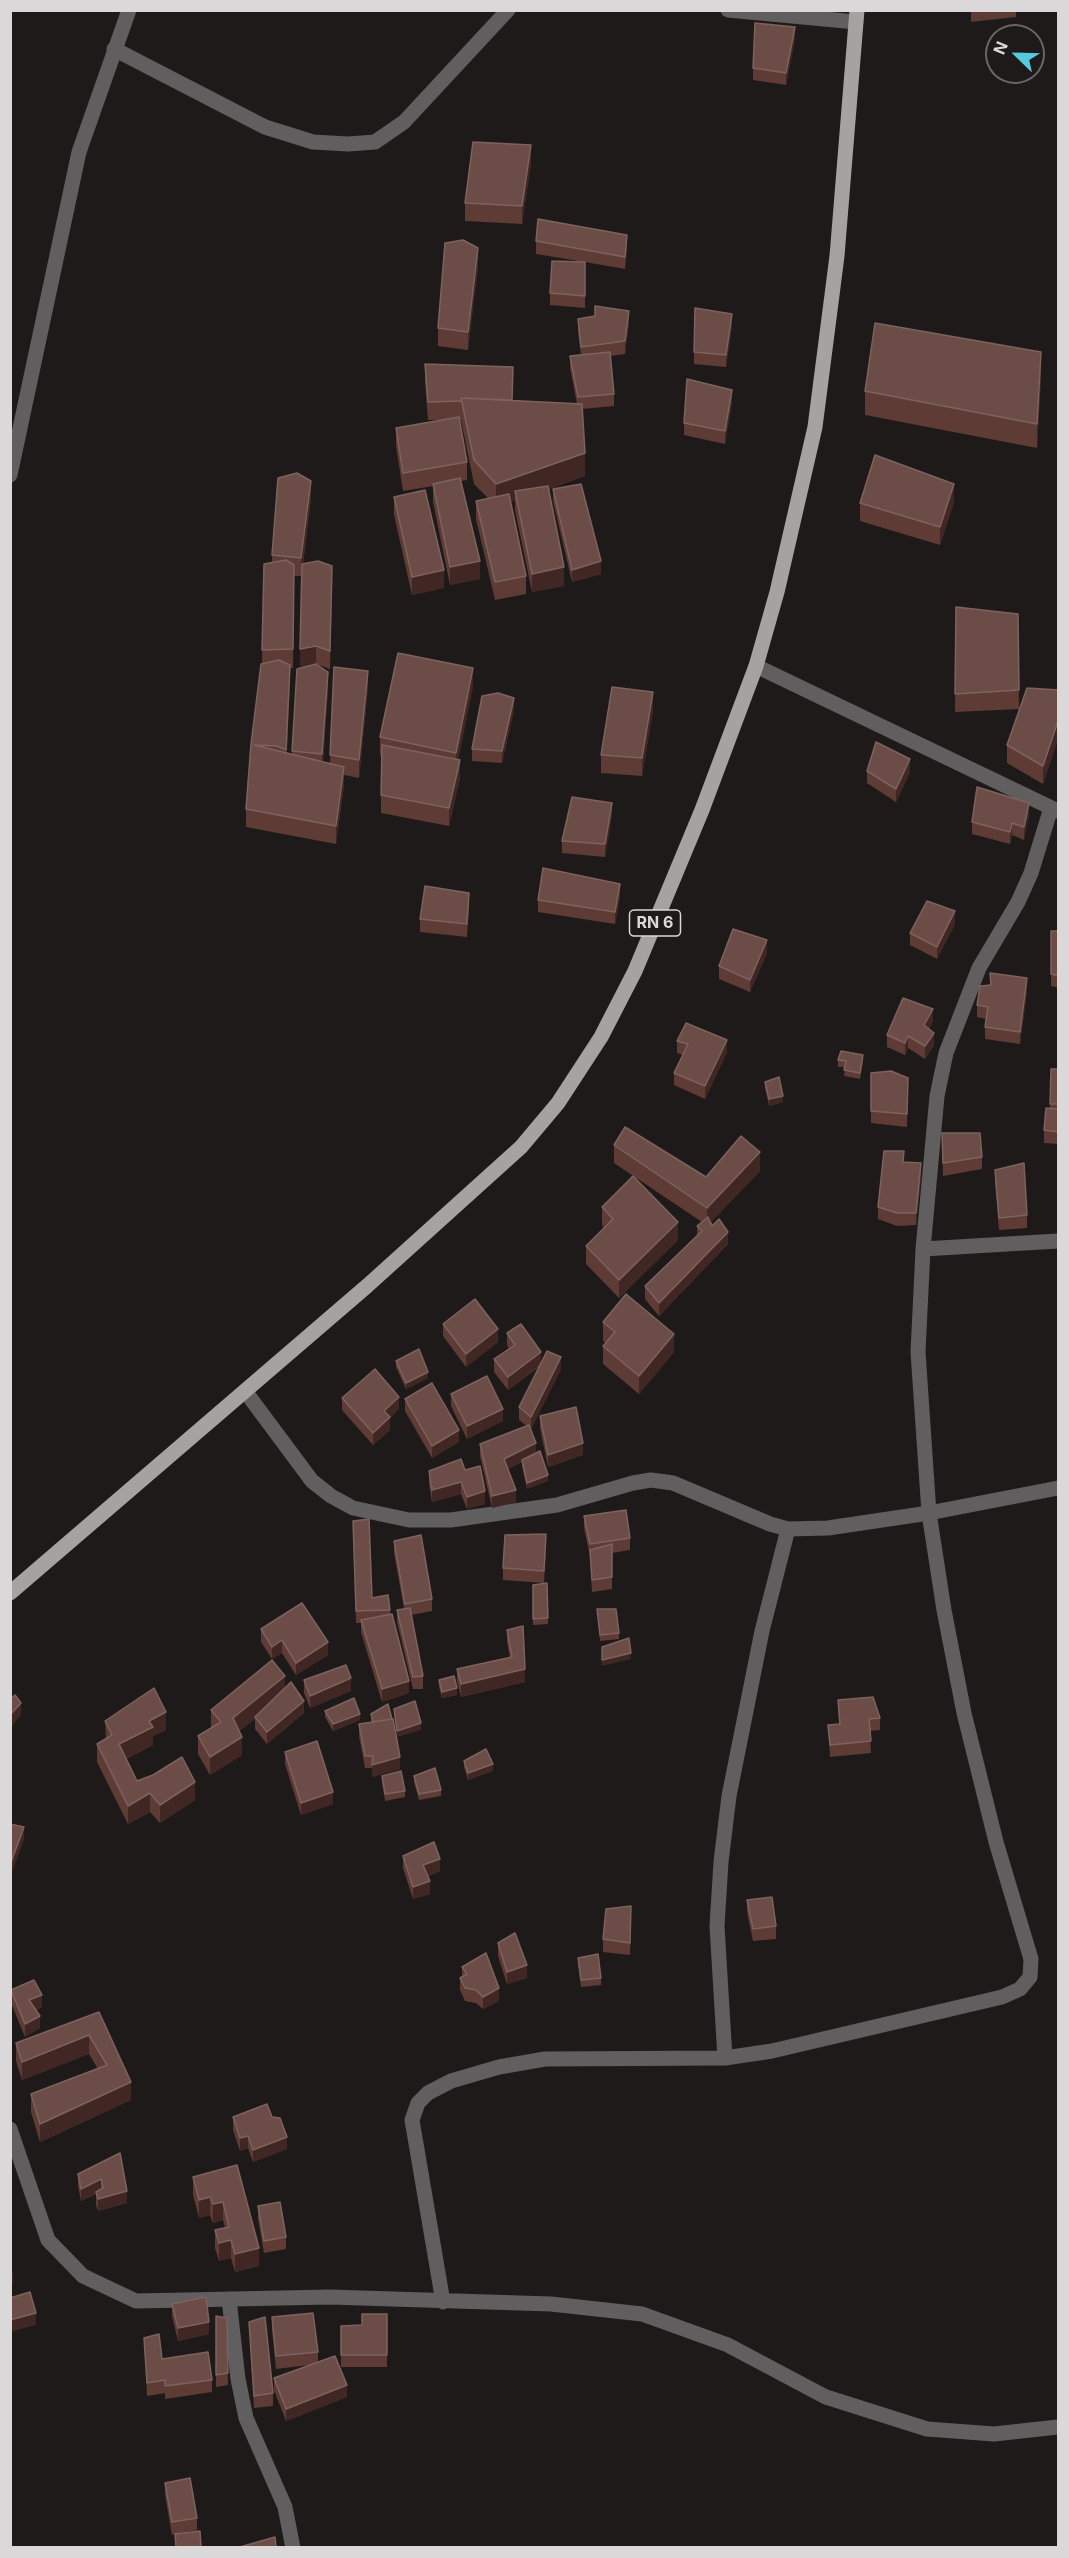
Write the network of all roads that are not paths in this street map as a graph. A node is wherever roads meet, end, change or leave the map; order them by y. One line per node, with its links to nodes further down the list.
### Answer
1 (129, 10): 5 (street)
2 (508, 10): 5 (street)
3 (728, 10): 4 (street)
4 (857, 16): 7 (main road, RN 6)
5 (114, 49): 6 (street)
6 (12, 467)
7 (756, 666): 8 (street); 11 (main road, RN 6)
8 (1055, 809): 10 (street)
9 (1059, 1241): 10 (street)
10 (923, 1249): 13 (street)
11 (245, 1391): 14 (street); 15 (main road, RN 6)
12 (1059, 1488): 13 (street)
13 (929, 1513): 14 (street); 16 (street)
14 (788, 1529): 16 (street)
15 (10, 1593)
16 (725, 2058): 19 (street)
17 (10, 2129): 18 (street)
18 (229, 2299): 19 (street); 21 (street)
19 (443, 2302): 20 (street)
20 (1059, 2427)
21 (293, 2547)

